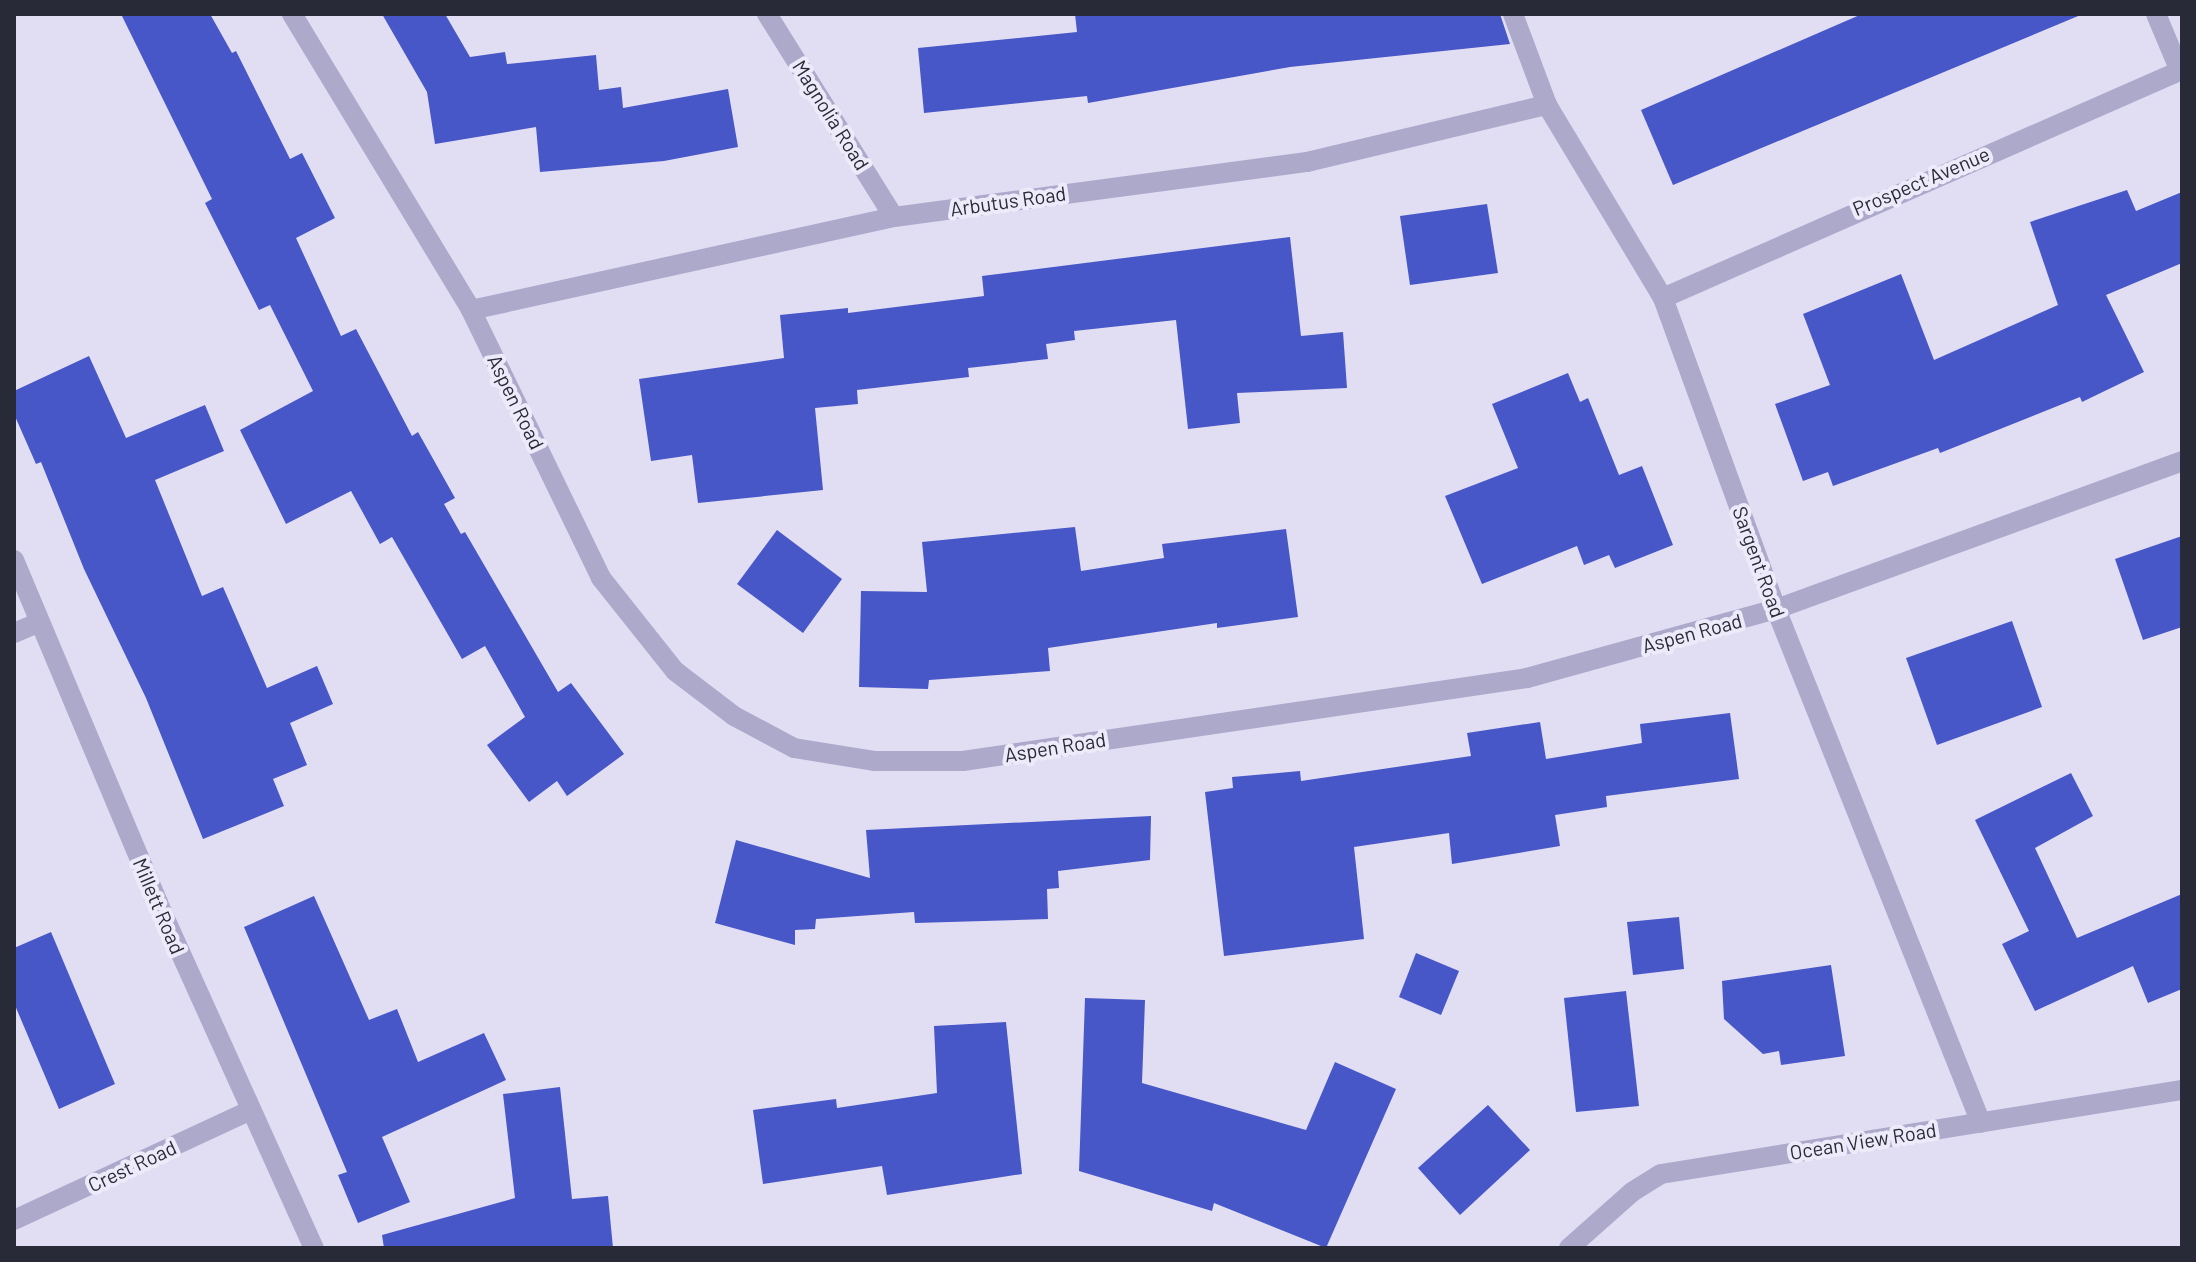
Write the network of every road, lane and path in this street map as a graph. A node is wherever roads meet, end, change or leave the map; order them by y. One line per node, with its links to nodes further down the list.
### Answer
1 (292, 14): 9 (street, Aspen Road)
2 (767, 14): 7 (street, Magnolia Road)
3 (1513, 14): 6 (street, Sargent Road)
4 (2156, 14): 5 (street)
5 (2181, 71): 8 (street, Prospect Avenue)
6 (1547, 105): 7 (street, Arbutus Road); 8 (street, Sargent Road)
7 (894, 217): 9 (street, Arbutus Road)
8 (1663, 298): 12 (street, Sargent Road)
9 (471, 310): 12 (street, Aspen Road)
10 (2182, 461): 12 (street, Aspen Road)
11 (14, 560): 13 (street, Millett Road)
12 (1776, 609): 17 (street, Sargent Road)
13 (38, 623): 14 (street); 16 (street, Millett Road)
14 (14, 633)
15 (2182, 1090): 17 (street, Ocean View Road)
16 (249, 1111): 18 (street, Crest Road); 19 (street, Millett Road)
17 (1981, 1123): 20 (street, Ocean View Road)
18 (14, 1220)
19 (314, 1248)
20 (1569, 1248)

